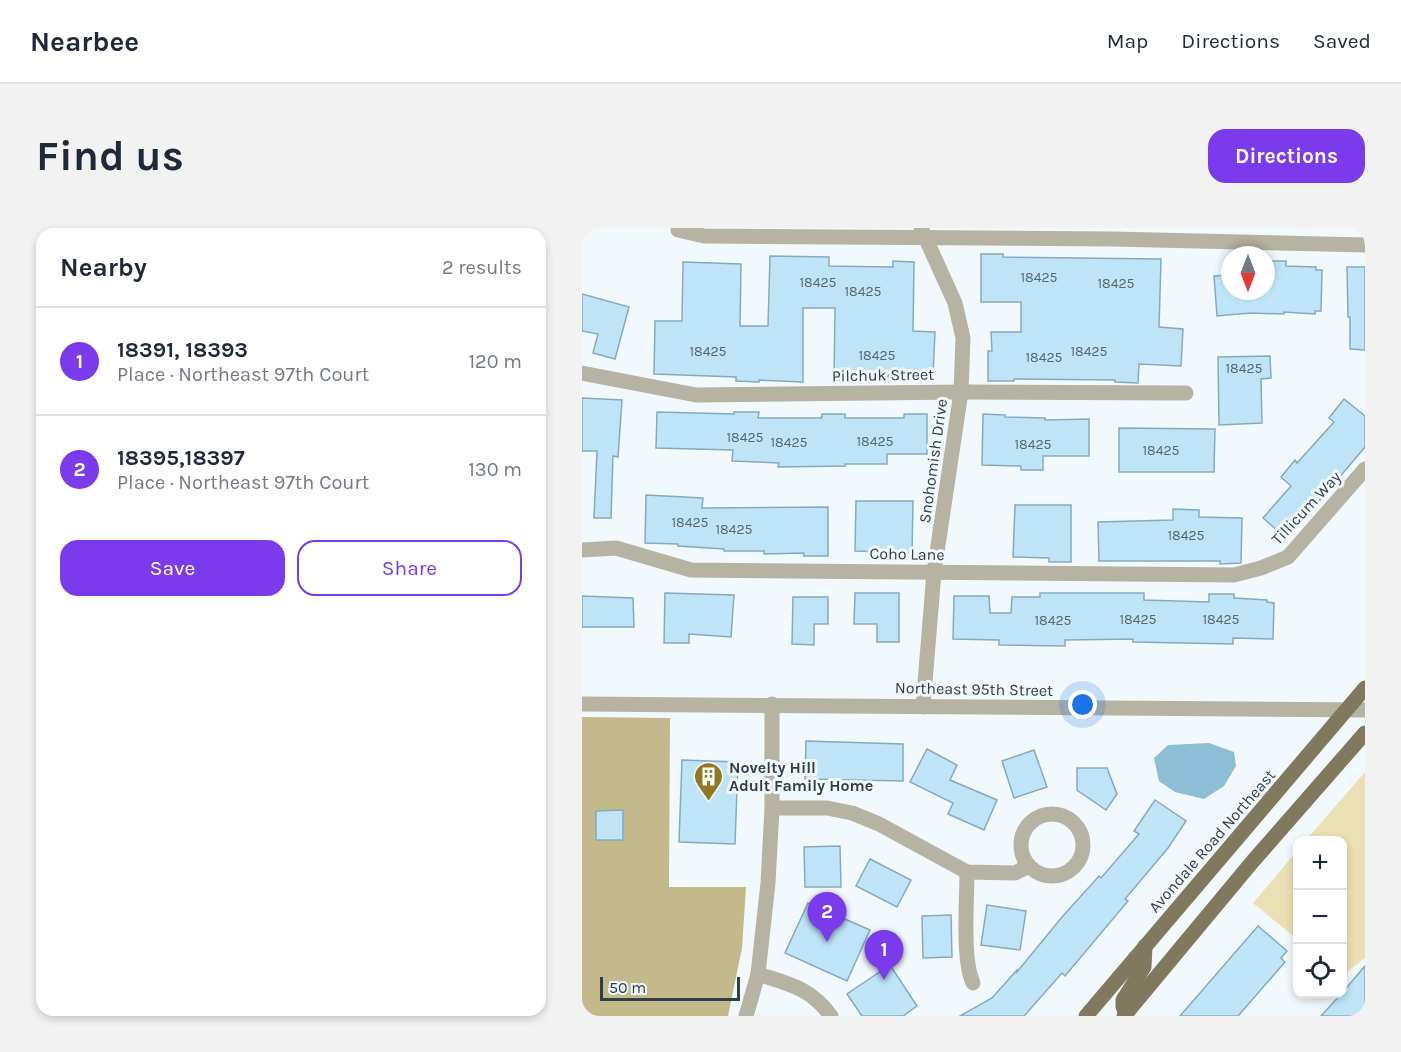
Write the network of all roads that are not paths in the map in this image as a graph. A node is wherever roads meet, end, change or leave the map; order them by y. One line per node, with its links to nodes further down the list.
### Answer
1 (678, 230): 2 (street)
2 (923, 233): 3 (street); 6 (street, Snohomish Drive)
3 (1112, 234): 4 (street)
4 (1365, 245)
5 (582, 373): 6 (street, Pilchuk Street)
6 (961, 392): 7 (street, Pilchuk Street); 10 (street, Snohomish Drive)
7 (1186, 393)
8 (1365, 469): 11 (street, Tillicum Way)
9 (582, 550): 10 (street, Coho Lane)
10 (934, 572): 11 (street, Coho Lane); 15 (street, Snohomish Drive)
11 (1234, 575)
12 (1365, 688): 16 (main road, Avondale Road Northeast)
13 (582, 704): 14 (street, Northeast 95th Street)
14 (772, 704): 15 (street, Northeast 95th Street); 19 (street)
15 (923, 707): 16 (street, Northeast 95th Street)
16 (1347, 710): 17 (street, Northeast 95th Street); 22 (main road, Avondale Road Northeast)
17 (1365, 710)
18 (1365, 733): 25 (main road)
19 (772, 808): 21 (street); 23 (street)
20 (1029, 866): 20 (street); 21 (street)
21 (967, 872): 24 (street)
22 (1145, 946): 25 (main road); 28 (main road, Avondale Road Northeast)
23 (758, 974): 26 (street); 27 (street)
24 (973, 983)
25 (1128, 1015)
26 (746, 1016)
27 (831, 1016)
28 (1086, 1016)

